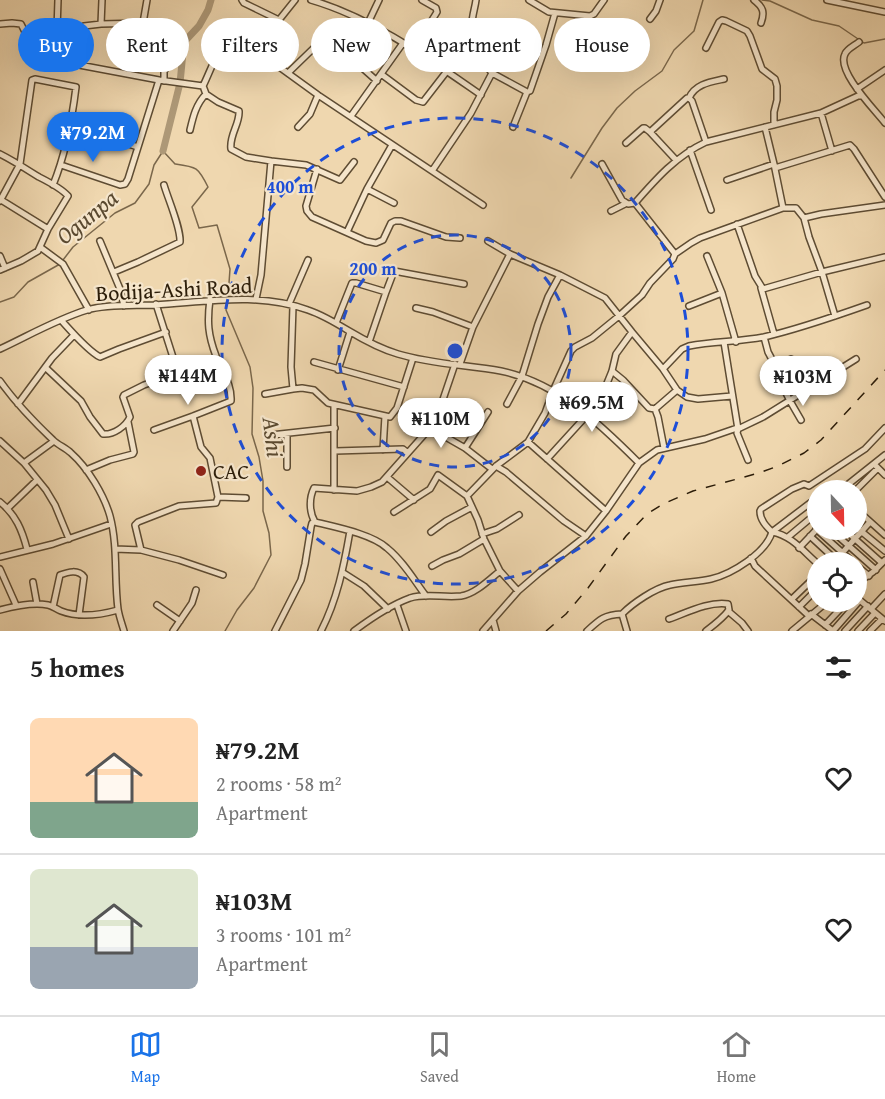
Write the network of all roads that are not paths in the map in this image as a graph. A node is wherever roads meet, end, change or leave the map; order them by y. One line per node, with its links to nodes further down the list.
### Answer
1 (58, 0): 19 (street)
2 (102, 0): 29 (street)
3 (147, 0): 29 (street)
4 (242, 0): 20 (street)
5 (295, 0): 21 (street)
6 (311, 0): 22 (street)
7 (379, 0): 23 (street)
8 (422, 0): 24 (street)
9 (476, 0): 44 (street)
10 (530, 0): 18 (street)
11 (604, 0): 18 (street)
12 (660, 0): 25 (street)
13 (754, 0): 26 (street)
14 (827, 0): 16 (street)
15 (873, 0): 16 (street)
16 (871, 9): 17 (street)
17 (885, 12)
18 (555, 14): 51 (street)
19 (57, 18)
20 (275, 18)
21 (281, 18)
22 (356, 18)
23 (370, 18)
24 (434, 18)
25 (650, 20)
26 (761, 22)
27 (18, 23): 28 (street)
28 (0, 24)
29 (101, 24): 30 (street)
30 (94, 25)
31 (392, 37): 33 (street)
32 (859, 42): 50 (street)
33 (403, 43): 45 (street)
34 (706, 48): 60 (street)
35 (311, 51): 43 (street)
36 (94, 68): 47 (street)
37 (885, 70): 50 (street)
38 (163, 72): 47 (street)
39 (210, 72): 49 (street)
40 (367, 72): 48 (street)
41 (446, 72): 45 (street)
42 (448, 72): 54 (street)
43 (288, 73): 53 (street)
44 (492, 73): 51 (street); 54 (street)
45 (381, 74): 48 (street)
46 (724, 79): 56 (street)
47 (162, 80): 49 (street); 70 (street)
48 (377, 81): 58 (street)
49 (203, 86): 52 (street)
50 (857, 89): 55 (street)
51 (527, 92): 62 (street)
52 (206, 94): 65 (street); 75 (street)
53 (318, 95): 58 (street); 61 (street)
54 (481, 95): 82 (street)
55 (862, 96): 57 (street); 59 (street)
56 (689, 98): 66 (street); 67 (street)
57 (821, 113): 60 (street); 72 (street)
58 (351, 116): 69 (street)
59 (885, 123)
60 (774, 125): 64 (street)
61 (298, 127)
62 (513, 127)
63 (70, 128): 70 (street); 77 (street); 79 (street)
64 (765, 128): 67 (street); 80 (street)
65 (190, 130)
66 (650, 132): 68 (street); 74 (street)
67 (706, 142): 71 (street)
68 (626, 143)
69 (392, 145): 82 (street); 86 (street)
70 (138, 147): 79 (street)
71 (690, 150): 74 (street); 95 (street)
72 (832, 151): 80 (street); 87 (street)
73 (0, 154): 77 (street)
74 (676, 160): 90 (street)
75 (271, 161): 81 (street); 120 (street)
76 (354, 162): 81 (street)
77 (20, 164): 84 (street); 88 (street)
78 (602, 164): 91 (street)
79 (61, 165): 84 (street)
80 (775, 166): 83 (street); 94 (street)
81 (317, 169): 100 (street)
82 (432, 171): 92 (street)
83 (728, 180)
84 (53, 185): 99 (street)
85 (164, 185): 112 (street)
86 (367, 189): 89 (street); 100 (street)
87 (885, 197)
88 (0, 201): 99 (street)
89 (394, 203)
90 (635, 203): 91 (street); 106 (street)
91 (626, 204): 96 (street)
92 (483, 205)
93 (885, 205): 97 (street)
94 (783, 208): 97 (street); 98 (street)
95 (711, 210)
96 (611, 211)
97 (804, 218): 113 (street)
98 (737, 224): 106 (street); 116 (street)
99 (48, 229): 104 (street)
100 (347, 232): 101 (street)
101 (460, 238)
102 (100, 241): 112 (street)
103 (488, 241): 105 (street)
104 (40, 247): 111 (street); 127 (street)
105 (510, 254): 114 (street); 132 (street)
106 (675, 254): 128 (street)
107 (0, 256): 111 (street)
108 (707, 256): 118 (street)
109 (885, 257): 113 (street)
110 (308, 260): 122 (street)
111 (3, 269)
112 (114, 272): 124 (street)
113 (822, 272): 116 (street); 129 (street)
114 (560, 275): 128 (street); 155 (street)
115 (464, 284): 117 (street)
116 (761, 288): 136 (street)
117 (386, 292): 131 (street); 139 (street)
118 (722, 292): 125 (street); 141 (street)
119 (210, 299): 120 (street, Bodija-Ashi Road); 121 (street, Bodija-Ashi Road); 144 (street)
120 (256, 299): 122 (street, Bodija-Ashi Road)
121 (156, 304): 124 (street, Bodija-Ashi Road); 133 (street)
122 (291, 305): 131 (street, Bodija-Ashi Road); 158 (street)
123 (867, 305): 129 (street)
124 (124, 306): 127 (street, Bodija-Ashi Road)
125 (689, 306)
126 (416, 308): 132 (street)
127 (89, 310): 130 (street, Bodija-Ashi Road)
128 (619, 316): 135 (street); 160 (street)
129 (835, 316): 136 (street)
130 (62, 320): 137 (street); 142 (street, Bodija-Ashi Road)
131 (336, 323): 134 (street, Bodija-Ashi Road)
132 (473, 327): 148 (street)
133 (166, 332): 137 (street); 154 (street)
134 (350, 332): 139 (street, Bodija-Ashi Road); 152 (street)
135 (632, 333): 151 (street); 153 (street)
136 (774, 334): 138 (street)
137 (74, 335): 150 (street)
138 (764, 337): 141 (street); 149 (street)
139 (369, 342): 143 (street, Bodija-Ashi Road)
140 (724, 342): 141 (street); 151 (street); 162 (street)
141 (736, 342)
142 (0, 349)
143 (413, 358): 148 (street, Bodija-Ashi Road); 157 (street)
144 (217, 359): 154 (street); 170 (street)
145 (856, 359): 163 (street)
146 (314, 362): 152 (street)
147 (797, 362): 149 (street)
148 (457, 364): 155 (street, Bodija-Ashi Road); 175 (street)
149 (777, 367): 163 (street)
150 (46, 368): 164 (street); 173 (street)
151 (663, 369): 159 (street)
152 (338, 370): 157 (street)
153 (612, 371): 167 (street); 169 (street)
154 (178, 372): 173 (street)
155 (522, 376): 160 (street, Bodija-Ashi Road); 165 (street)
156 (0, 381): 164 (street)
157 (404, 387): 171 (street)
158 (292, 389): 161 (street); 166 (street)
159 (677, 390): 162 (street); 167 (street)
160 (553, 391): 169 (street, Bodija-Ashi Road); 183 (street)
161 (265, 394)
162 (732, 396): 176 (street)
163 (790, 401): 172 (street); 176 (street)
164 (18, 404): 182 (street)
165 (507, 404)
166 (334, 405): 171 (street); 174 (street)
167 (655, 409): 185 (street)
168 (488, 412): 184 (street)
169 (588, 414): 190 (street); 193 (street, Bodija-Ashi Road)
170 (194, 416): 178 (street); 205 (street)
171 (385, 416): 186 (street)
172 (801, 420)
173 (128, 422): 197 (street)
174 (334, 428): 179 (street); 187 (street)
175 (430, 428): 184 (street); 188 (street)
176 (737, 428): 185 (street); 191 (street)
177 (885, 428): 223 (street)
178 (154, 430)
179 (287, 434): 180 (street); 195 (street)
180 (271, 435)
181 (0, 441): 192 (street)
182 (54, 441): 192 (street); 197 (street)
183 (528, 442): 190 (street); 196 (street)
184 (465, 448): 196 (street)
185 (664, 448): 193 (street)
186 (383, 450): 187 (street); 188 (street)
187 (335, 451): 203 (street)
188 (408, 453): 199 (street)
189 (885, 455): 194 (street)
190 (547, 459): 213 (street)
191 (748, 460)
192 (24, 463): 200 (street)
193 (639, 463): 213 (street)
194 (876, 466): 198 (street); 201 (street); 202 (street)
195 (287, 467)
196 (494, 467): 204 (street); 225 (street)
197 (86, 470): 219 (street)
198 (885, 475)
199 (387, 477): 203 (street); 207 (street)
200 (37, 480): 211 (street); 229 (street)
201 (856, 480)
202 (864, 480)
203 (334, 490): 217 (street)
204 (467, 496): 207 (street); 210 (street)
205 (218, 497): 206 (street); 240 (street)
206 (246, 498)
207 (414, 500): 212 (street)
208 (0, 502): 211 (street)
209 (807, 505): 223 (street)
210 (472, 507): 222 (street); 224 (street)
211 (8, 508): 238 (street)
212 (394, 512)
213 (606, 512): 225 (street)
214 (519, 515): 224 (street)
215 (867, 519): 218 (street)
216 (807, 521): 228 (street)
217 (315, 522): 221 (street); 289 (street)
218 (870, 522): 220 (street); 227 (street)
219 (111, 524): 229 (street); 239 (street)
220 (867, 524)
221 (350, 531): 253 (street); 260 (street)
222 (431, 532)
223 (772, 532): 228 (street); 247 (street)
224 (483, 536): 249 (street); 252 (street)
225 (585, 536): 259 (street)
226 (867, 536): 241 (street)
227 (885, 536)
228 (788, 537): 237 (street)
229 (69, 539): 238 (street)
230 (807, 539): 237 (street)
231 (814, 540): 242 (street)
232 (829, 540): 243 (street)
233 (842, 540): 236 (street)
234 (854, 540): 236 (street)
235 (856, 540): 248 (street)
236 (849, 546): 244 (street); 251 (street)
237 (799, 548): 245 (street)
238 (27, 549): 246 (street)
239 (115, 549): 240 (street); 274 (street)
240 (141, 550): 254 (street)
241 (885, 551)
242 (826, 552)
243 (841, 552)
244 (843, 552)
245 (807, 555)
246 (0, 557)
247 (751, 558): 262 (street); 279 (street)
248 (884, 561): 251 (street)
249 (432, 566)
250 (0, 569): 265 (street)
251 (876, 570): 255 (street)
252 (500, 571): 259 (street); 260 (street)
253 (342, 572): 272 (street); 290 (street)
254 (223, 575)
255 (869, 576)
256 (33, 582): 264 (street)
257 (807, 585): 262 (street)
258 (196, 590): 285 (street)
259 (518, 591): 283 (street)
260 (426, 596): 267 (street)
261 (884, 598): 273 (street)
262 (792, 599): 270 (street)
263 (807, 599): 270 (street)
264 (37, 604): 265 (street); 269 (street)
265 (16, 605): 271 (street)
266 (157, 605): 285 (street)
267 (397, 605): 272 (street); 292 (street)
268 (867, 606): 273 (street)
269 (53, 607): 280 (street); 280 (street)
270 (799, 607): 281 (street)
271 (0, 609)
272 (388, 609): 291 (street)
273 (871, 609): 284 (street); 301 (street); 302 (street)
274 (118, 610): 280 (street); 287 (street)
275 (728, 611): 282 (street); 297 (street); 298 (street)
276 (814, 612): 281 (street)
277 (837, 612): 286 (street)
278 (847, 612): 300 (street)
279 (622, 614): 295 (street); 296 (street)
280 (79, 615)
281 (810, 615): 286 (street); 299 (street)
282 (669, 619)
283 (493, 620): 293 (street); 294 (street)
284 (883, 620): 303 (street)
285 (180, 621): 288 (street)
286 (825, 625): 300 (street)
287 (124, 631)
288 (173, 631)
289 (275, 631)
290 (322, 631)
291 (354, 631)
292 (406, 631)
293 (483, 631)
294 (496, 631)
295 (587, 631)
296 (627, 631)
297 (706, 631)
298 (748, 631)
299 (792, 631)
300 (833, 631)
301 (844, 631)
302 (858, 631)
303 (870, 631)

